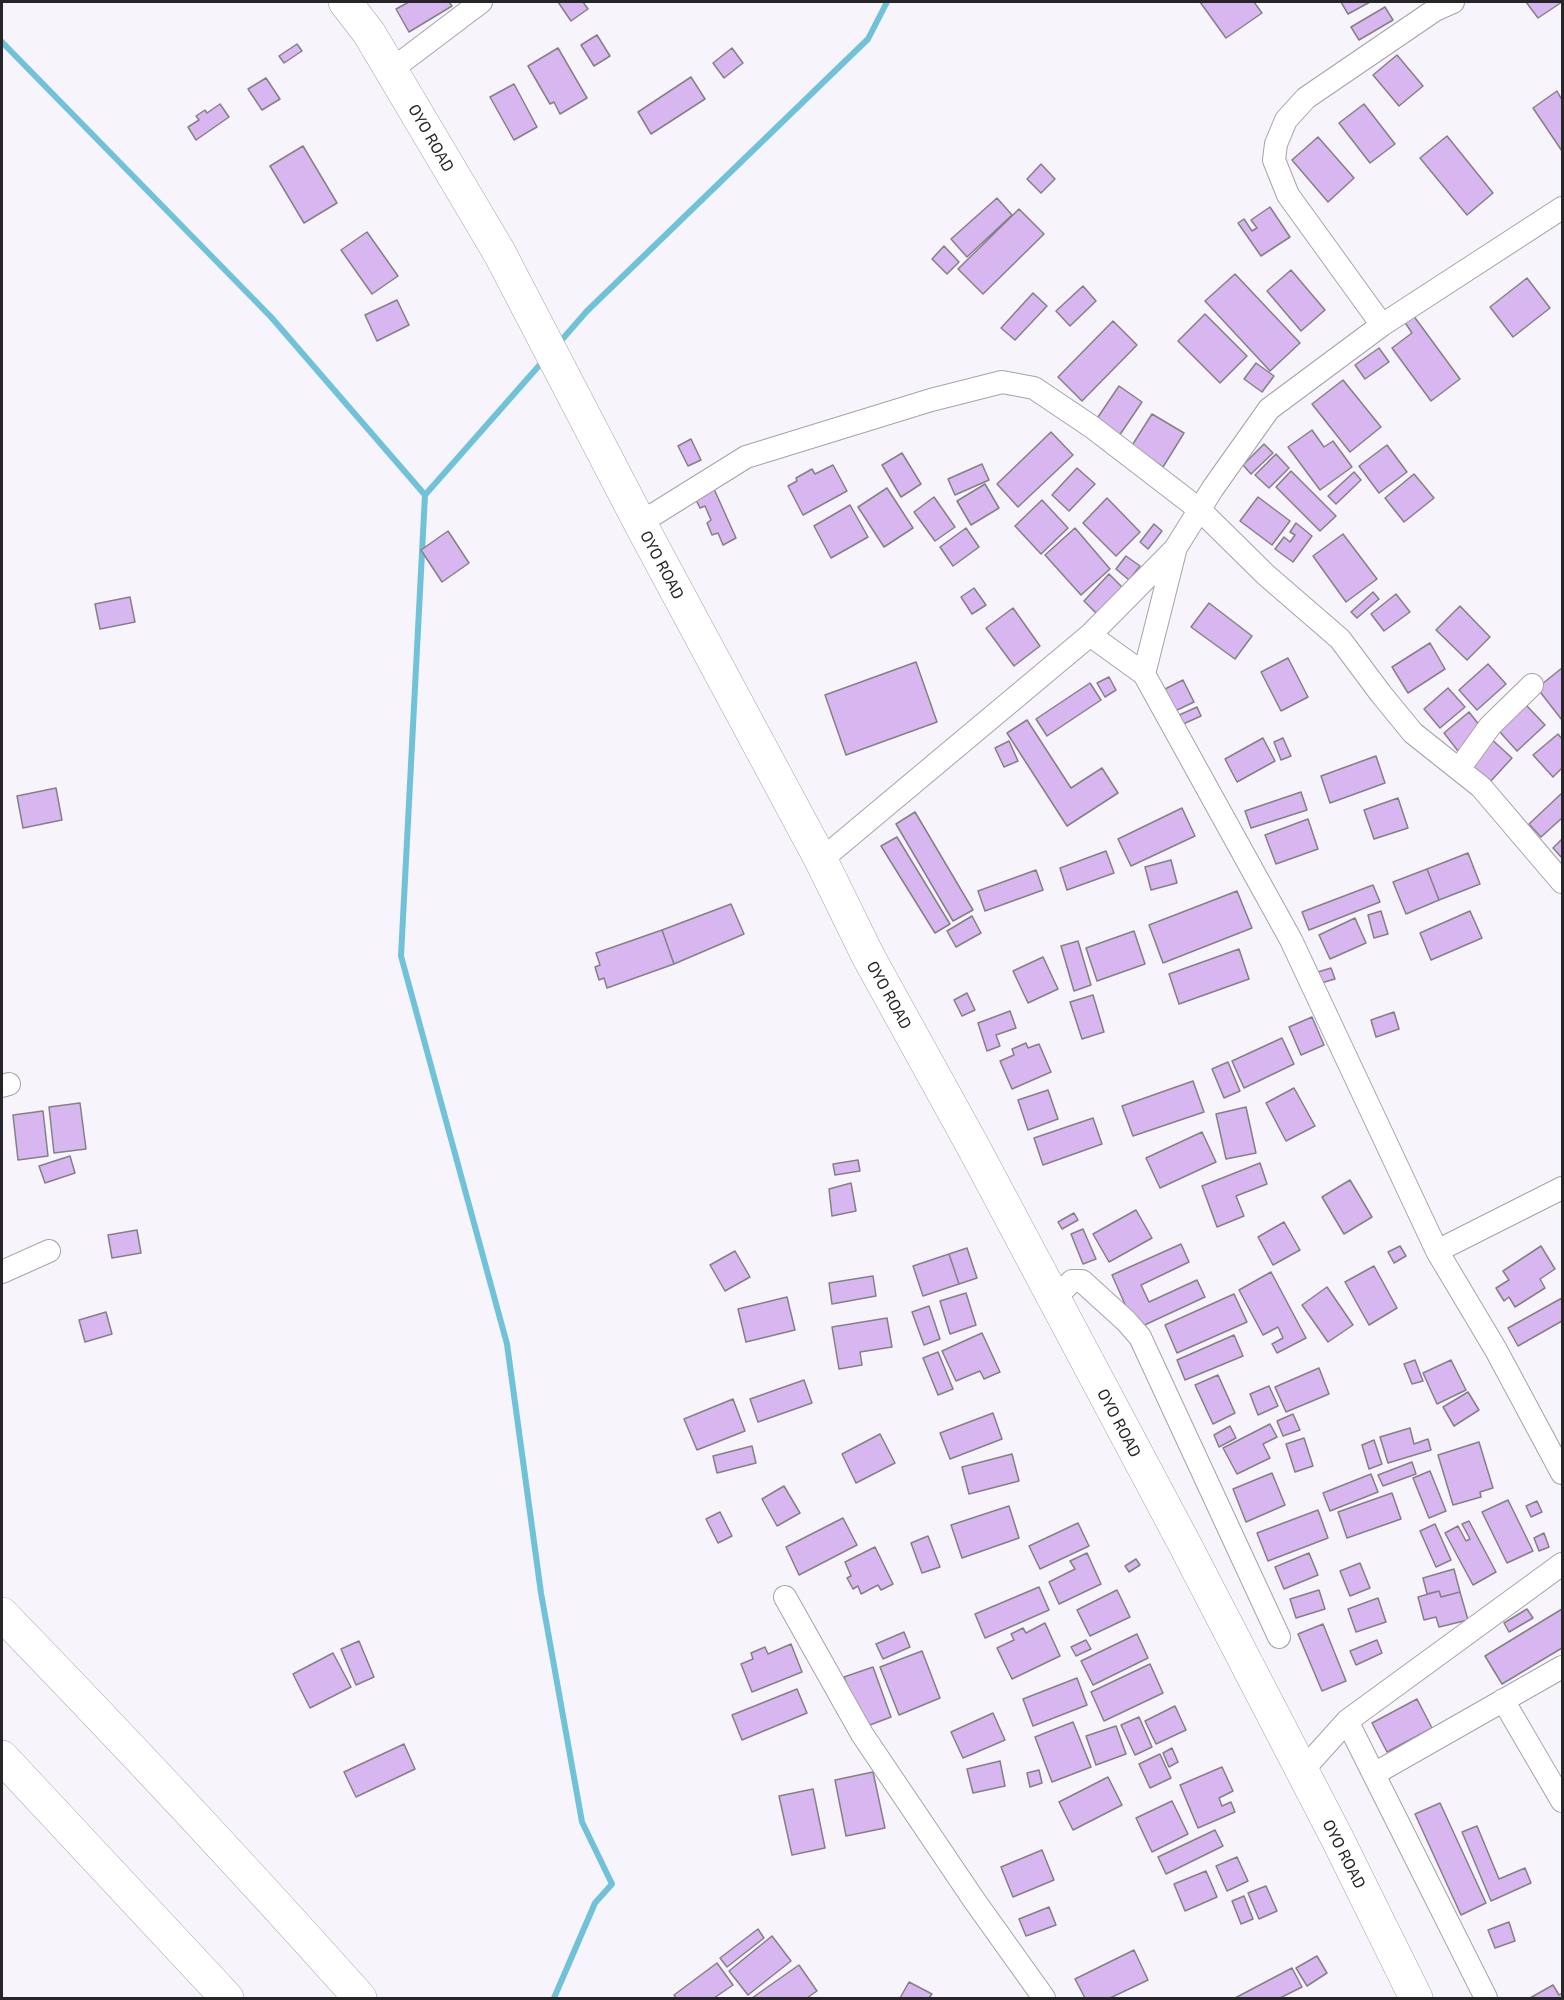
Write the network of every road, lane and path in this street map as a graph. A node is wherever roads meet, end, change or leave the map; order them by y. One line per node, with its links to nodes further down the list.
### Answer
1 (345, 2): 4 (highway, OYO ROAD)
2 (481, 2): 4 (street)
3 (1439, 4): 6 (street)
4 (391, 70): 8 (highway, OYO ROAD)
5 (1563, 208): 6 (street)
6 (1382, 324): 7 (street)
7 (1200, 510): 8 (street); 9 (street); 13 (street)
8 (640, 523): 14 (highway, OYO ROAD)
9 (1175, 549): 10 (street); 11 (street)
10 (1090, 635): 11 (street); 14 (street)
11 (1144, 674): 18 (street)
12 (1532, 686): 13 (street)
13 (1458, 769): 15 (street)
14 (821, 860): 20 (highway, OYO ROAD)
15 (1563, 882)
16 (1563, 1188): 18 (street)
17 (49, 1251): 19 (street)
18 (1437, 1251): 21 (street)
19 (2, 1272)
20 (1053, 1300): 25 (street); 30 (highway, OYO ROAD)
21 (1563, 1473)
22 (1563, 1564): 28 (street)
23 (785, 1597): 35 (street)
24 (2, 1614): 34 (highway)
25 (1279, 1637)
26 (1563, 1667): 27 (street)
27 (1503, 1700): 31 (street); 32 (street)
28 (1347, 1721): 30 (street); 31 (street)
29 (2, 1757): 33 (highway)
30 (1302, 1771): 36 (highway, OYO ROAD)
31 (1374, 1774): 37 (street)
32 (1563, 1801)
33 (227, 1998)
34 (360, 1998)
35 (1044, 1998)
36 (1416, 1998)
37 (1486, 1998)

